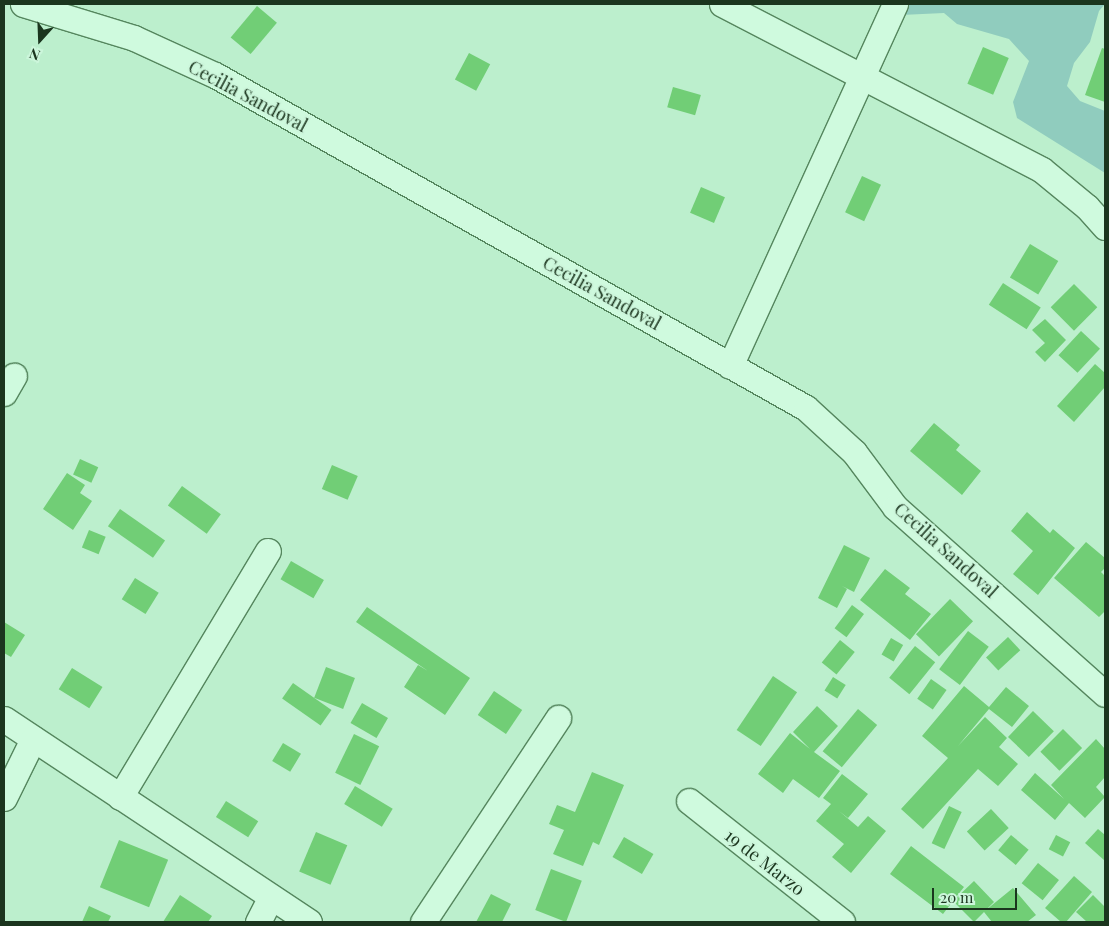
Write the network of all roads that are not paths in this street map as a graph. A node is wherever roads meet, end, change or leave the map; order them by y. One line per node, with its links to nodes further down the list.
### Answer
1 (23, 4): 6 (street, Cecilia Sandoval)
2 (722, 4): 4 (street)
3 (895, 4): 4 (street)
4 (862, 76): 5 (street); 6 (street)
5 (1105, 227)
6 (730, 366): 8 (street, Cecilia Sandoval)
7 (268, 551): 12 (street)
8 (1105, 694)
9 (558, 718): 18 (street)
10 (4, 720): 11 (street)
11 (33, 739): 12 (street); 13 (street)
12 (120, 797): 15 (street)
13 (4, 798)
14 (689, 801): 19 (street, 19 de Marzo)
15 (271, 897): 16 (street); 17 (street)
16 (258, 922)
17 (309, 922)
18 (423, 922)
19 (842, 922)

